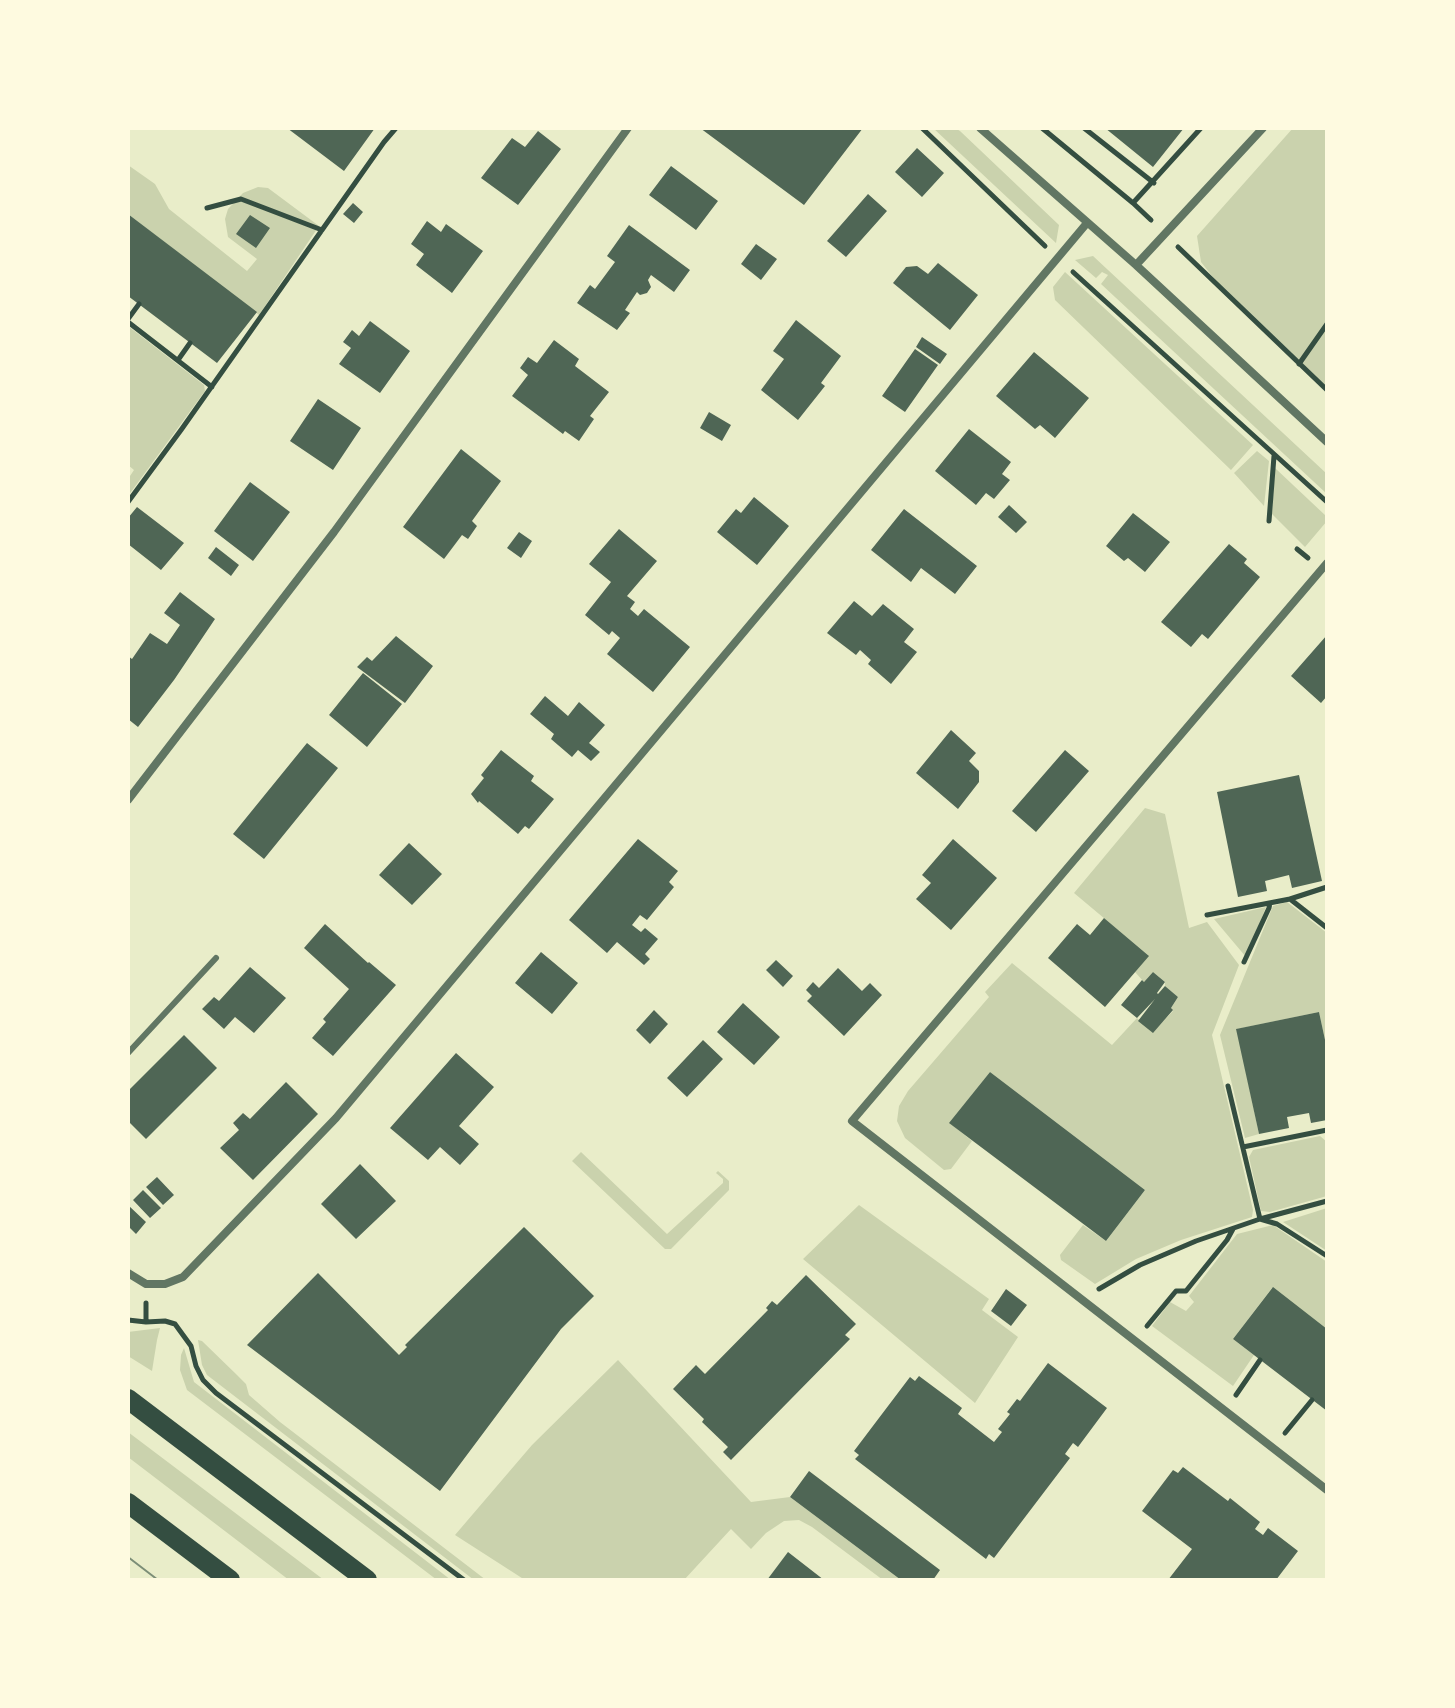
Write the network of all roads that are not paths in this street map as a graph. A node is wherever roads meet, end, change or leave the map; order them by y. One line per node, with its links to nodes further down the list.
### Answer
1 (628, 128): 8 (street)
2 (980, 128): 4 (street)
3 (1263, 128): 5 (street)
4 (1087, 223): 5 (street); 11 (street)
5 (1136, 265): 6 (street)
6 (1327, 442)
7 (1327, 563): 13 (street)
8 (128, 800)
9 (216, 958): 10 (lane)
10 (128, 1053)
11 (128, 1273)
12 (128, 1399): 16 (main road)
13 (1327, 1490)
14 (128, 1503): 15 (main road)
15 (230, 1580)
16 (367, 1580)

